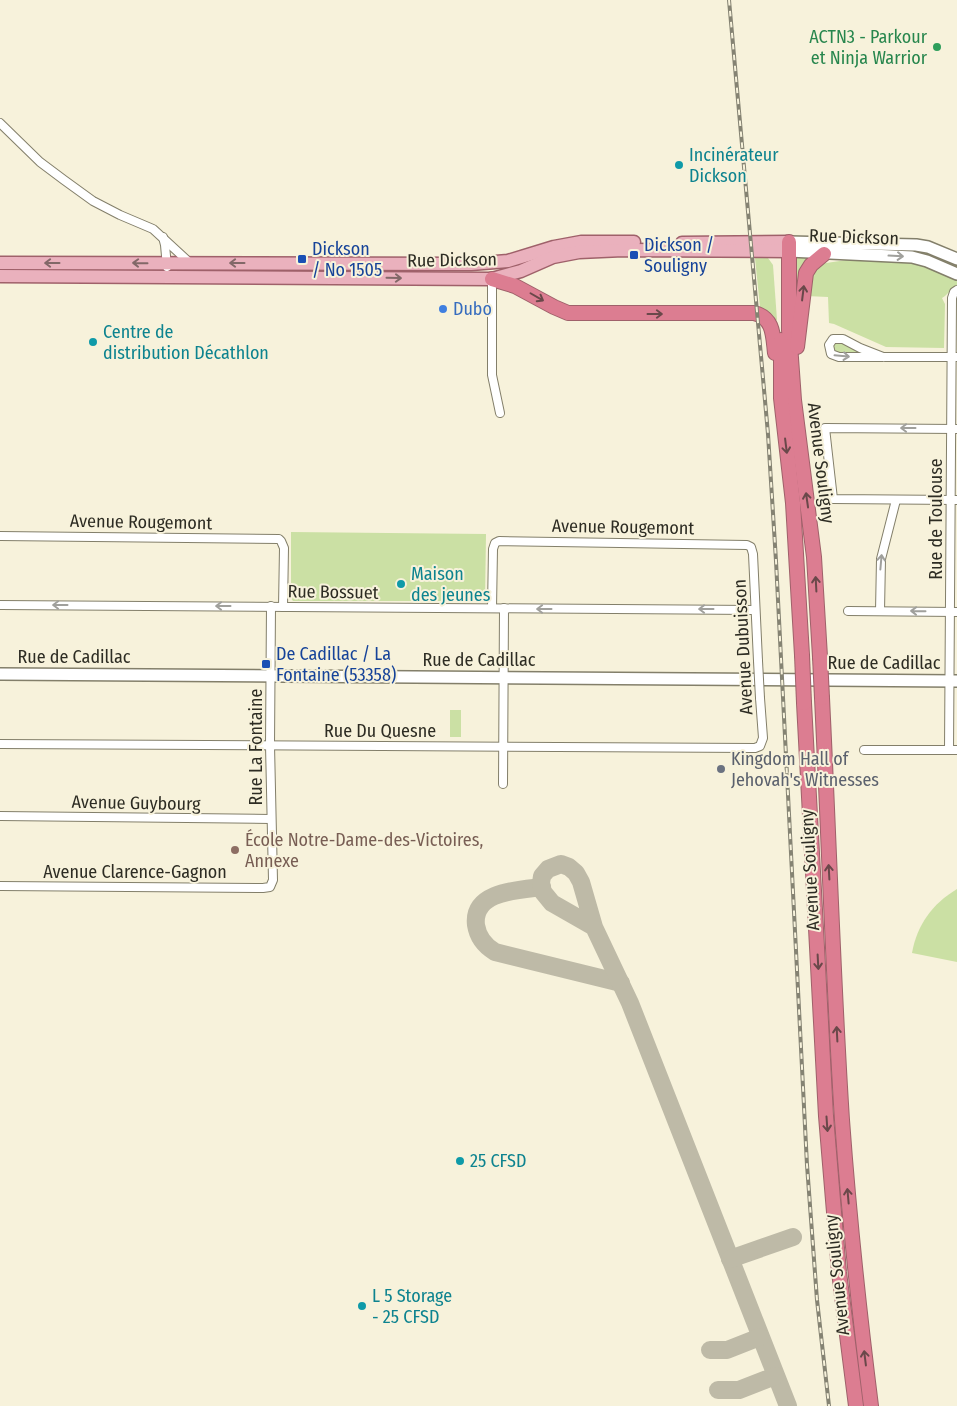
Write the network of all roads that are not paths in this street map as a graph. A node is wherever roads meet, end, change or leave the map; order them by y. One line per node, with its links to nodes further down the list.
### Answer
1 (0, 123): 2 (street)
2 (163, 237): 10 (street); 11 (street)
3 (564, 245): 4 (main road, Rue Dickson); 11 (main road, Rue Dickson, one-way to 11); 17 (main road)
4 (785, 247): 5 (street, Rue Dickson); 6 (street, Rue Dickson); 17 (main road, Rue Dickson); 22 (highway, Avenue Souligny)
5 (824, 254): 12 (street, Rue Dickson, one-way to 12); 22 (highway, one-way to 5)
6 (957, 259)
7 (0, 262): 8 (main road, Rue Dickson, one-way to 7)
8 (79, 263): 9 (main road, Rue Dickson); 14 (main road)
9 (118, 263): 10 (main road, Rue Dickson, one-way to 9); 15 (main road)
10 (166, 263): 11 (main road, Rue Dickson); 16 (street)
11 (191, 263)
12 (957, 274)
13 (0, 276): 14 (main road, Rue Dickson)
14 (80, 276): 15 (main road, Rue Dickson)
15 (118, 276): 16 (main road, Rue Dickson)
16 (172, 277): 17 (main road, Rue Dickson, one-way to 17)
17 (492, 280): 22 (highway, one-way to 22); 23 (street)
18 (957, 290): 20 (street, Rue de Toulouse)
19 (884, 357): 19 (street, one-way to 19); 20 (street)
20 (954, 357): 21 (street, Rue de Toulouse)
21 (954, 393): 24 (street, Rue de Toulouse)
22 (788, 399): 53 (highway, Avenue Souligny, one-way to 53, bridge); 54 (highway, Avenue Souligny, one-way to 22, bridge)
23 (500, 412)
24 (954, 429): 25 (street, one-way to 25); 26 (street, Rue de Toulouse)
25 (896, 500): 26 (street); 36 (street, one-way to 25)
26 (954, 500): 37 (street, Rue de Toulouse)
27 (0, 536): 31 (street, Avenue Rougemont)
28 (751, 547): 32 (street, Avenue Rougemont); 34 (street, Avenue Dubuisson)
29 (0, 605): 30 (street, Rue Bossuet, one-way to 29)
30 (271, 606): 31 (street, Rue Bossuet); 39 (street, Rue La Fontaine)
31 (283, 607): 32 (street, Rue Bossuet)
32 (492, 608): 33 (street, Rue Bossuet)
33 (504, 608): 34 (street, Rue Bossuet, one-way to 33); 40 (street)
34 (755, 610): 44 (street, Avenue Dubuisson, bridge)
35 (848, 611): 36 (street)
36 (880, 611): 37 (street, one-way to 36)
37 (954, 612): 41 (street, Rue de Toulouse)
38 (0, 674): 39 (street, Rue de Cadillac)
39 (271, 676): 40 (street, Rue de Cadillac); 43 (street, Rue La Fontaine)
40 (503, 678): 41 (street, Rue de Cadillac); 45 (street)
41 (953, 681): 47 (street, Rue de Toulouse)
42 (0, 744): 43 (street, Rue Du Quesne)
43 (270, 746): 45 (street, Rue Du Quesne); 50 (street, Rue La Fontaine)
44 (760, 746): 45 (street, Rue Du Quesne)
45 (503, 747): 48 (street)
46 (864, 750): 47 (street)
47 (953, 750)
48 (503, 784)
49 (0, 816): 50 (street, Avenue Guybourg)
50 (271, 819): 52 (street, Rue La Fontaine)
51 (0, 886): 52 (street, Avenue Clarence-Gagnon)
52 (270, 887)
53 (856, 1406)
54 (871, 1406)

